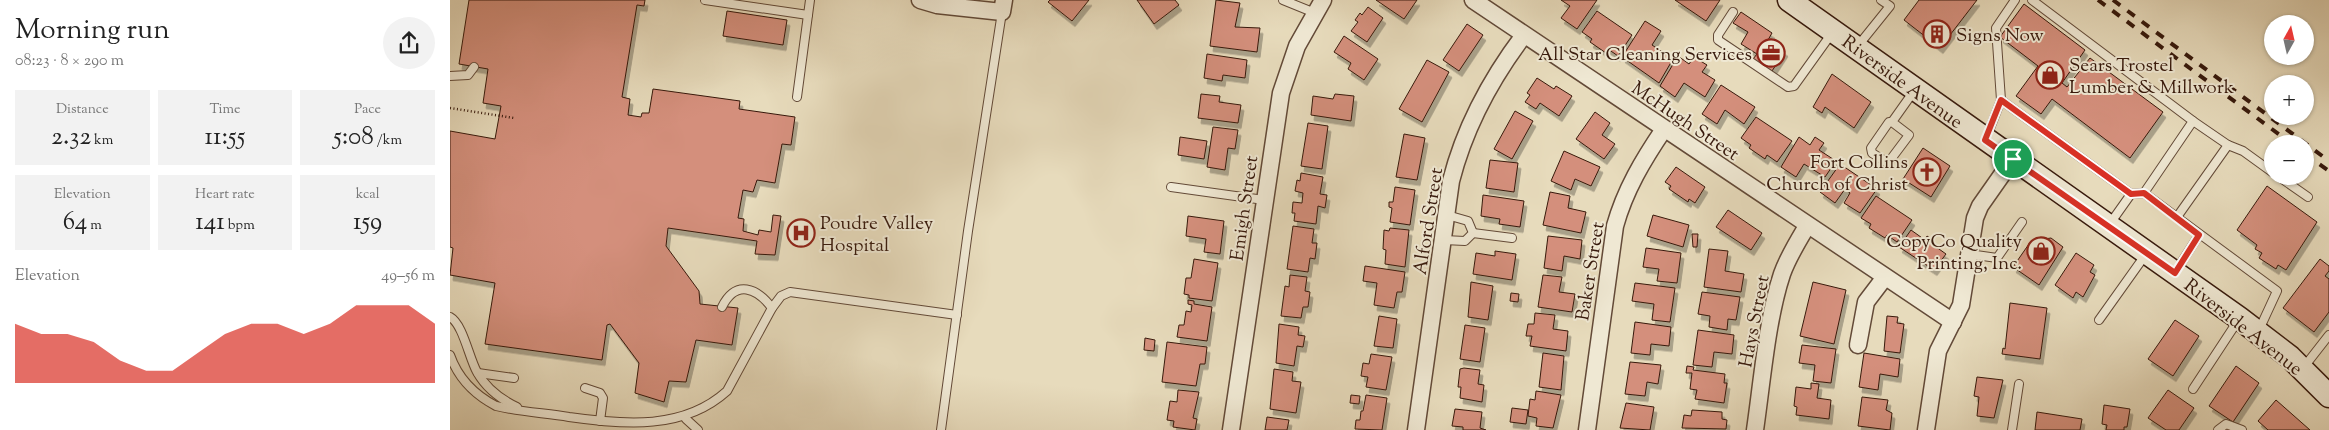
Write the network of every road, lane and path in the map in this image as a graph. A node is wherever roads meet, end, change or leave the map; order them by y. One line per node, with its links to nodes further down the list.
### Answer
1 (705, 0): 14 (lane)
2 (810, 0): 14 (lane)
3 (920, 0): 11 (street)
4 (1283, 0): 12 (lane)
5 (1473, 0): 16 (street, McHugh Street)
6 (1789, 0): 15 (main road, Riverside Avenue)
7 (1881, 0): 10 (lane)
8 (2015, 0): 22 (lane)
9 (2032, 0): 25 (lane)
10 (1892, 3): 17 (lane)
11 (1003, 6): 53 (lane)
12 (1319, 6): 37 (street, Emigh Street)
13 (1733, 12): 15 (lane)
14 (808, 15): 21 (lane)
15 (1833, 32): 17 (main road, Riverside Avenue)
16 (1524, 35): 27 (street, McHugh Street); 38 (street, Alford Street)
17 (1857, 48): 20 (main road, Riverside Avenue)
18 (474, 67): 19 (lane)
19 (450, 76)
20 (1915, 90): 26 (lane); 28 (main road, Riverside Avenue)
21 (797, 97)
22 (2001, 100): 28 (lane); 35 (lane)
23 (450, 108): 24 (path)
24 (514, 118)
25 (2193, 121): 29 (lane); 34 (lane)
26 (1892, 122): 26 (lane)
27 (1664, 129): 41 (street, McHugh Street); 76 (street, Baker Street)
28 (1985, 140): 30 (main road, Riverside Avenue)
29 (2228, 145): 31 (lane); 39 (lane)
30 (2013, 159): 42 (main road, Riverside Avenue); 48 (street)
31 (2264, 166)
32 (2291, 185): 36 (lane)
33 (1171, 186): 37 (lane)
34 (2144, 193): 35 (lane); 39 (lane)
35 (2131, 194): 42 (lane)
36 (2308, 197)
37 (1264, 200): 74 (street, Emigh Street)
38 (1447, 216): 43 (lane); 46 (street, Alford Street)
39 (2177, 217): 44 (lane)
40 (2022, 222): 48 (lane)
41 (1807, 226): 50 (street, McHugh Street); 77 (street, Hays Street)
42 (2108, 226): 47 (main road, Riverside Avenue)
43 (1473, 233): 45 (lane); 46 (lane)
44 (2199, 235): 49 (lane); 58 (lane)
45 (1512, 238)
46 (1444, 240): 75 (street, Alford Street)
47 (2147, 253): 49 (main road, Riverside Avenue); 56 (lane)
48 (1969, 254): 57 (street)
49 (2175, 273): 55 (main road, Riverside Avenue)
50 (1885, 277): 57 (street, McHugh Street); 60 (street)
51 (722, 307): 52 (lane)
52 (772, 308): 53 (lane); 70 (lane)
53 (957, 315): 73 (lane)
54 (450, 317): 63 (lane)
55 (2239, 318): 58 (main road, Riverside Avenue); 67 (lane)
56 (2099, 320)
57 (1953, 322): 78 (street)
58 (2258, 332): 62 (main road, Riverside Avenue)
59 (2329, 335): 62 (lane)
60 (1858, 345)
61 (450, 355): 69 (lane)
62 (2302, 369): 68 (main road, Riverside Avenue)
63 (478, 373): 64 (lane); 69 (lane)
64 (514, 378)
65 (2019, 384): 79 (lane)
66 (585, 388): 71 (lane)
67 (2193, 389)
68 (2329, 396)
69 (523, 410): 71 (lane)
70 (686, 419): 71 (lane); 72 (lane)
71 (600, 421)
72 (698, 430)
73 (940, 430)
74 (1231, 430)
75 (1416, 430)
76 (1587, 430)
77 (1755, 430)
78 (1926, 430)
79 (2012, 430)
80 (2218, 430): 81 (lane)
81 (2242, 430)

